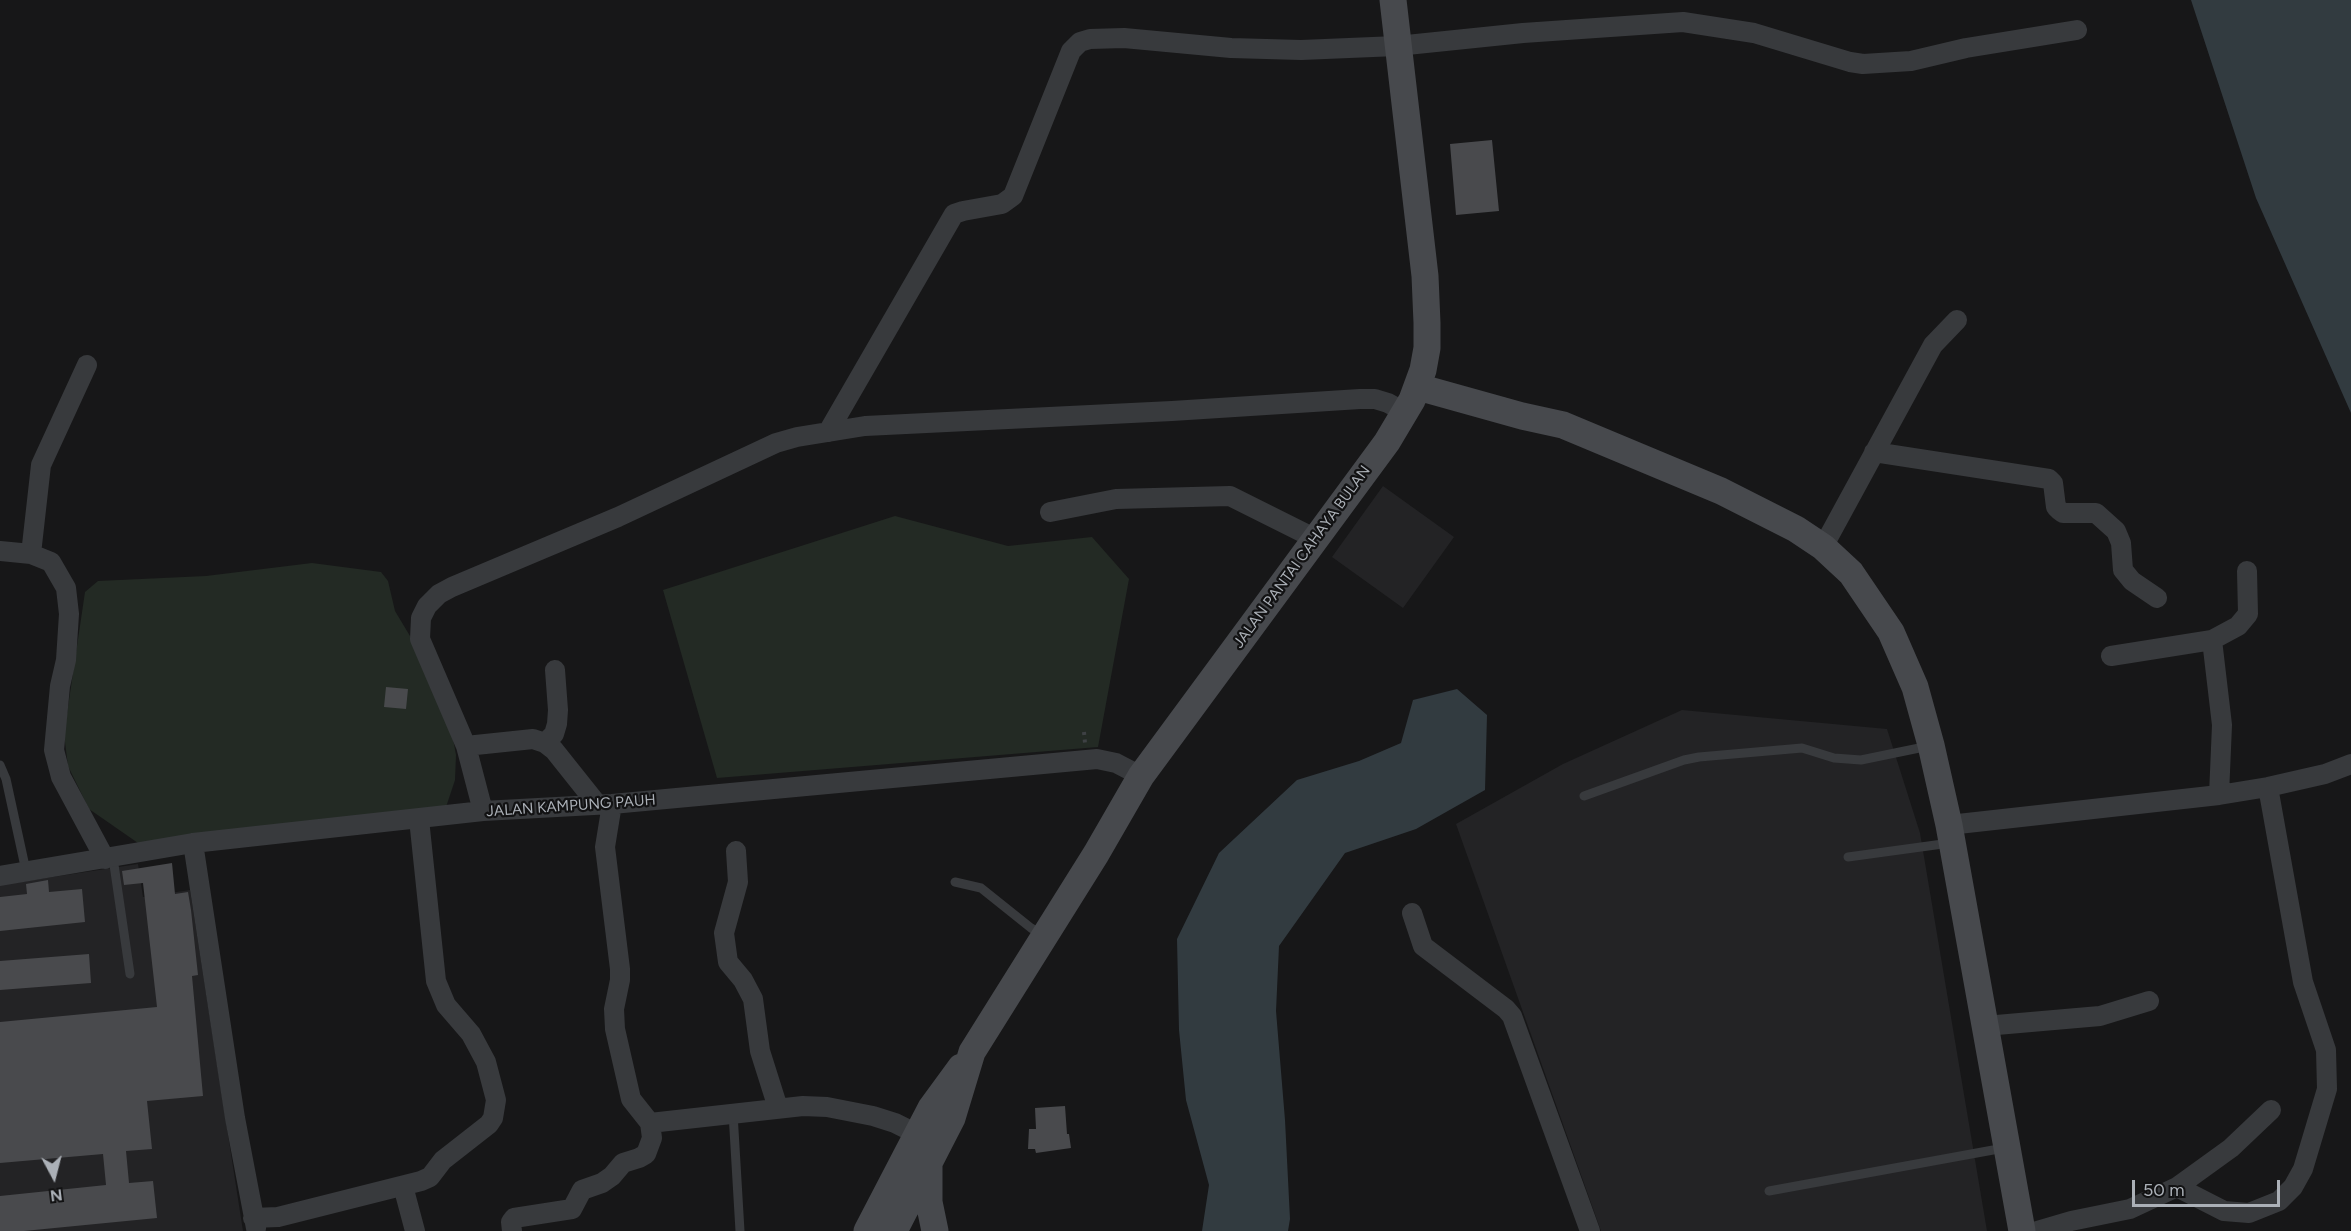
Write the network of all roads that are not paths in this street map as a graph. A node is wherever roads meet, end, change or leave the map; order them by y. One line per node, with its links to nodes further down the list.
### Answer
1 (1393, 0): 3 (main road, JALAN PANTAI CAHAYA BULAN)
2 (2077, 30): 3 (street)
3 (1397, 46): 6 (main road, JALAN PANTAI CAHAYA BULAN); 8 (street)
4 (1957, 320): 9 (street)
5 (87, 365): 14 (street)
6 (1420, 378): 7 (main road, JALAN PANTAI CAHAYA BULAN); 12 (main road)
7 (1406, 414): 8 (street); 11 (main road, JALAN PANTAI CAHAYA BULAN)
8 (828, 432): 22 (street)
9 (1874, 452): 12 (street); 16 (street)
10 (1050, 512): 11 (street)
11 (1316, 539): 25 (main road, JALAN PANTAI CAHAYA BULAN)
12 (1823, 548): 21 (main road)
13 (0, 551): 14 (street)
14 (31, 554): 36 (street)
15 (2247, 571): 17 (street)
16 (2157, 598)
17 (2211, 640): 18 (street); 27 (street)
18 (2111, 656)
19 (555, 670): 20 (street)
20 (545, 742): 22 (street); 29 (street)
21 (1931, 745): 28 (lane); 32 (main road)
22 (466, 746): 30 (street)
23 (2351, 764): 26 (street)
24 (0, 765): 37 (lane)
25 (1141, 776): 29 (street, JALAN KAMPUNG PAUH); 41 (main road, JALAN PANTAI CAHAYA BULAN)
26 (2268, 787): 27 (street); 52 (street)
27 (2219, 795): 32 (street)
28 (1584, 796)
29 (604, 804): 30 (street, JALAN KAMPUNG PAUH); 48 (street)
30 (483, 811): 31 (street, JALAN KAMPUNG PAUH)
31 (419, 819): 33 (street, JALAN KAMPUNG PAUH); 51 (street)
32 (1951, 834): 35 (lane); 44 (main road)
33 (193, 843): 36 (street, JALAN KAMPUNG PAUH); 54 (street)
34 (736, 850): 45 (street)
35 (1848, 857)
36 (109, 858): 37 (street, JALAN KAMPUNG PAUH); 42 (lane)
37 (26, 872): 38 (street, JALAN KAMPUNG PAUH)
38 (0, 876)
39 (955, 882): 41 (lane)
40 (1412, 913): 60 (street)
41 (1045, 936): 49 (main road, JALAN PANTAI CAHAYA BULAN)
42 (130, 974)
43 (2149, 1000): 44 (street)
44 (1985, 1026): 50 (main road)
45 (778, 1108): 47 (street); 49 (street)
46 (2271, 1110): 52 (street)
47 (733, 1113): 48 (street); 58 (lane)
48 (650, 1123): 57 (street)
49 (925, 1144): 55 (main road, JALAN PANTAI CAHAYA BULAN); 59 (main road)
50 (2007, 1148): 53 (lane); 61 (main road)
51 (403, 1186): 54 (street); 56 (street)
52 (2176, 1187): 62 (street)
53 (1769, 1191)
54 (255, 1224)
55 (881, 1229)
56 (415, 1231)
57 (512, 1231)
58 (740, 1231)
59 (935, 1231)
60 (1590, 1231)
61 (2022, 1231)
62 (2037, 1231)

